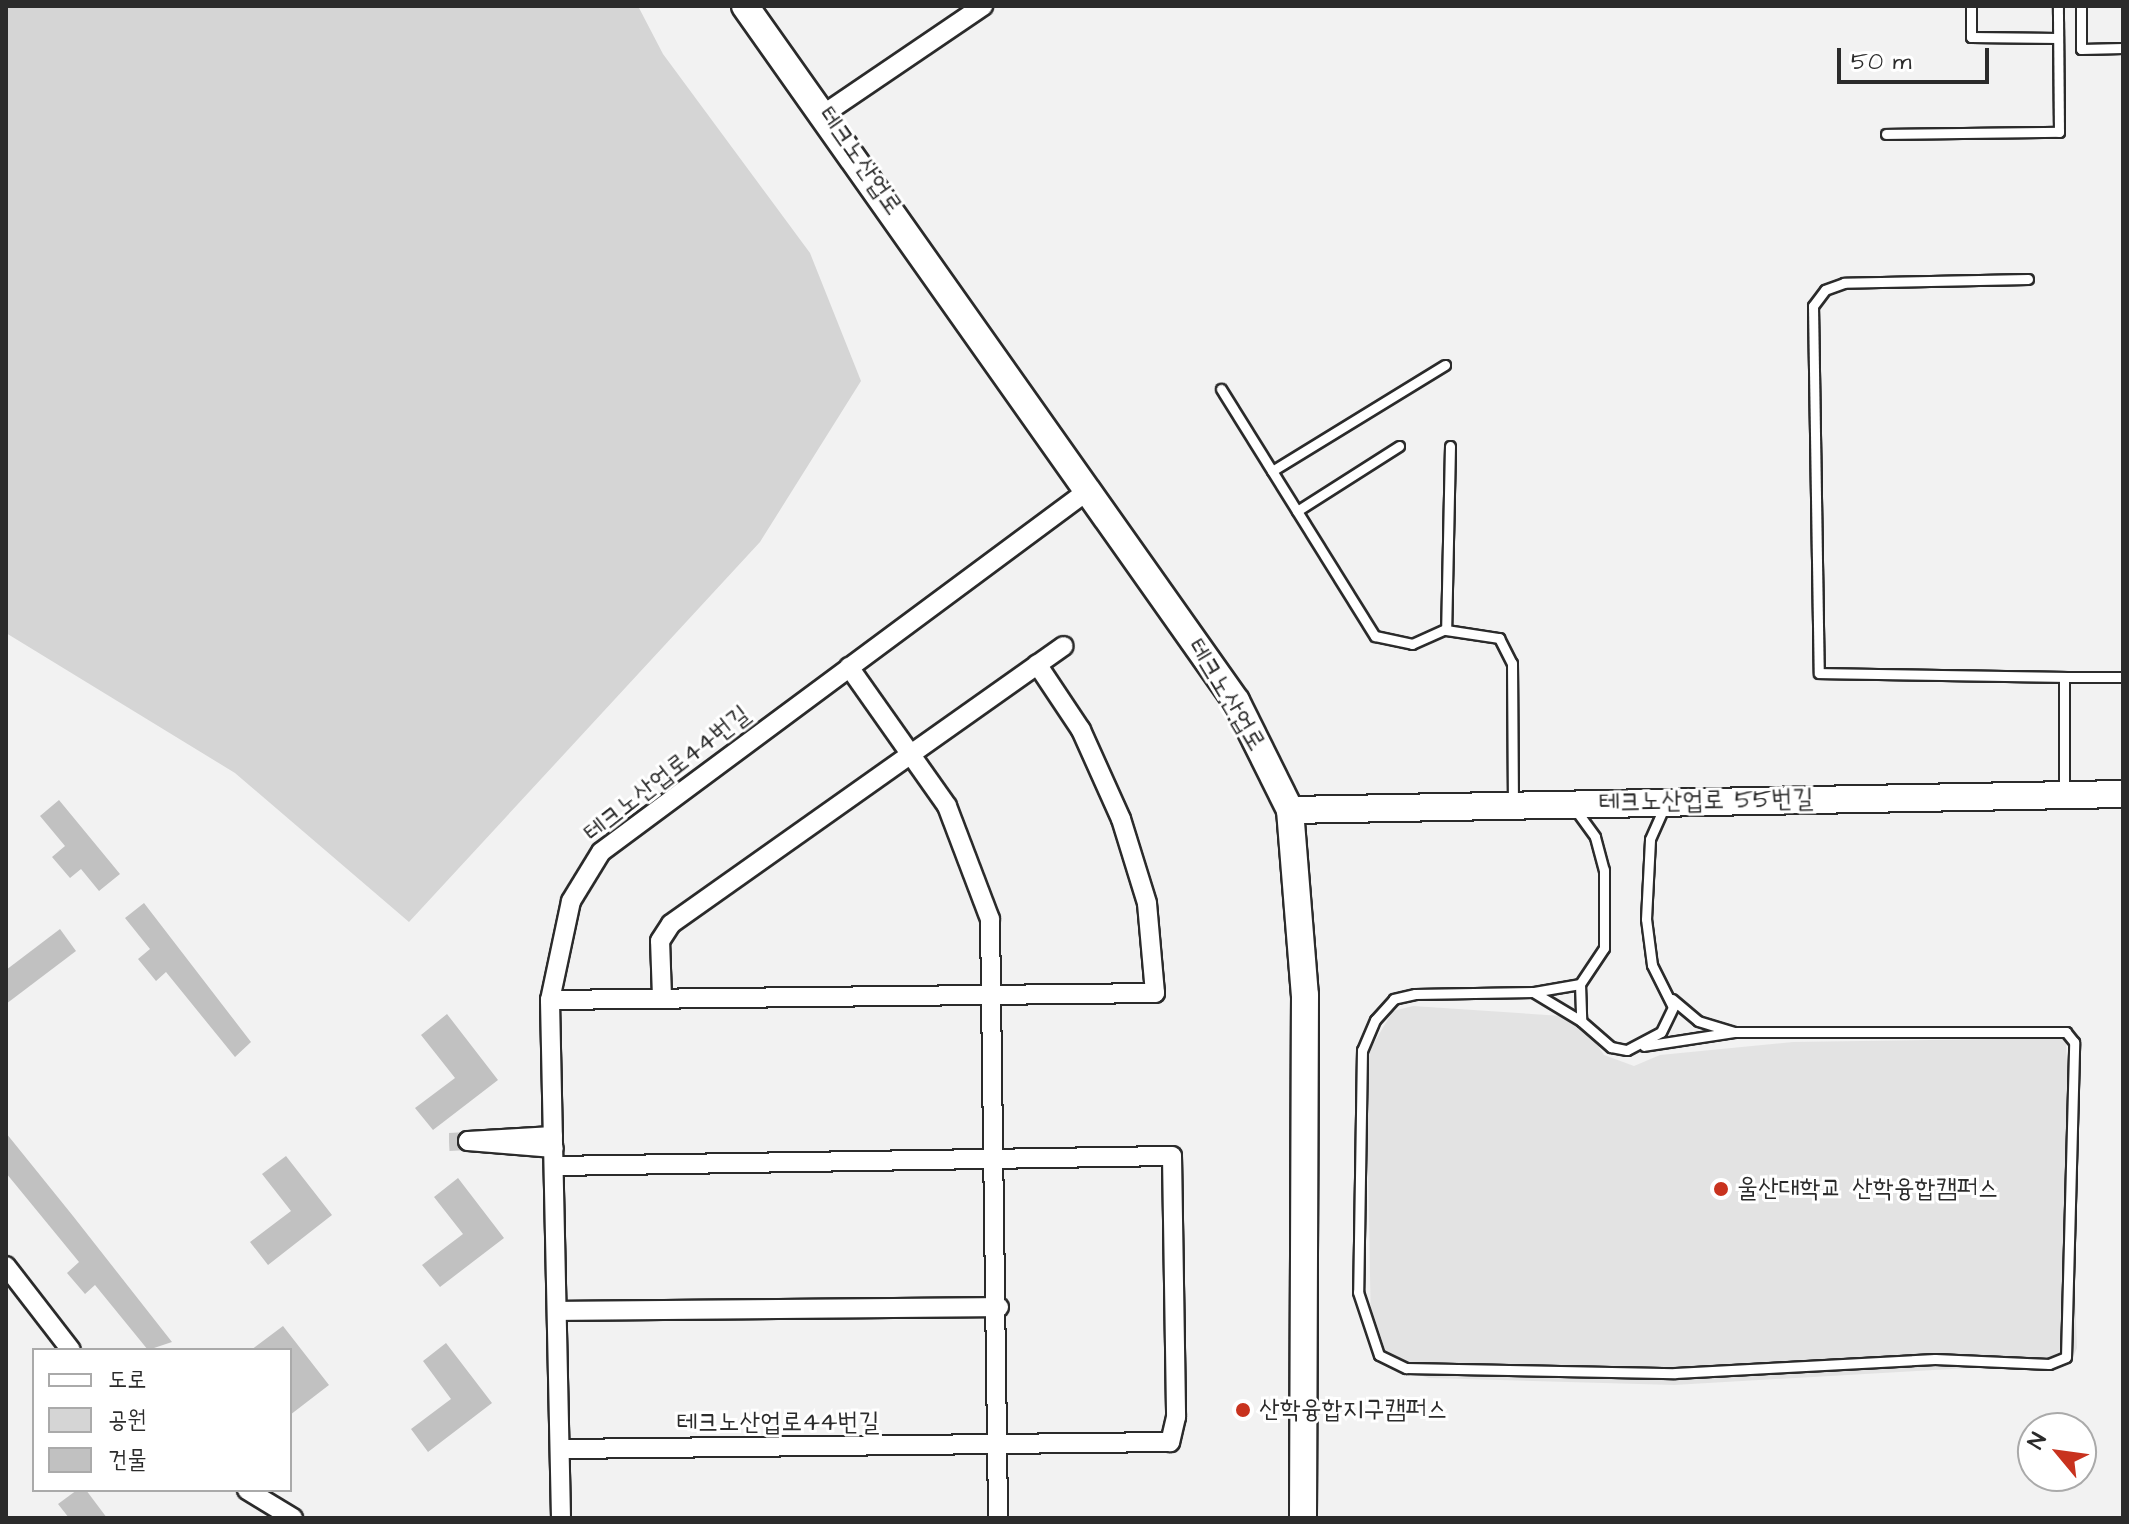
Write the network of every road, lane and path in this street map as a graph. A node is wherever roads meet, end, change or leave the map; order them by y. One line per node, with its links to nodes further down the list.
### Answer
1 (745, 6): 8 (main road, 테크노산업로)
2 (983, 6): 8 (street)
3 (1971, 6): 6 (lane)
4 (2058, 6): 6 (lane)
5 (2081, 6): 7 (lane)
6 (2058, 38): 9 (lane)
7 (2123, 48)
8 (827, 112): 16 (main road, 테크노산업로)
9 (1886, 134)
10 (2028, 279): 22 (lane)
11 (1445, 365): 15 (lane)
12 (1221, 389): 15 (lane)
13 (1399, 446): 17 (lane)
14 (1450, 446): 18 (lane)
15 (1272, 471): 17 (lane)
16 (1090, 489): 21 (street, 테크노산업로44번길); 30 (main road, 테크노산업로)
17 (1297, 511): 18 (lane)
18 (1446, 629): 29 (lane)
19 (1063, 646): 20 (street)
20 (1037, 664): 24 (street); 32 (street)
21 (849, 667): 24 (street); 36 (street, 테크노산업로44번길)
22 (2064, 677): 23 (lane); 26 (lane)
23 (2123, 677)
24 (914, 756): 32 (street); 34 (street)
25 (2123, 794): 26 (main road, 테크노산업로 55번길)
26 (2064, 796): 28 (main road, 테크노산업로 55번길)
27 (1570, 803): 28 (main road, 테크노산업로 55번길); 29 (main road, 테크노산업로 55번길); 31 (lane)
28 (1666, 803): 35 (lane)
29 (1513, 806): 30 (main road, 테크노산업로 55번길)
30 (1290, 810): 52 (main road, 테크노산업로)
31 (1580, 984): 33 (lane); 37 (lane)
32 (995, 991): 34 (street); 41 (street)
33 (1533, 992): 37 (lane); 38 (lane)
34 (662, 997): 36 (street)
35 (1672, 998): 38 (lane); 39 (lane)
36 (550, 1000): 40 (street, 테크노산업로44번길)
37 (1581, 1021): 39 (lane)
38 (1734, 1032): 39 (lane)
39 (1644, 1046)
40 (554, 1150): 41 (street); 44 (street, 테크노산업로44번길)
41 (995, 1161): 43 (street); 47 (street, 테크노산업로44번길)
42 (6, 1266): 45 (street)
43 (999, 1307): 44 (street); 47 (street)
44 (558, 1311): 46 (street, 테크노산업로44번길)
45 (69, 1348)
46 (560, 1449): 47 (street, 테크노산업로44번길); 50 (street, 테크노산업로44번길)
47 (997, 1449): 51 (street)
48 (250, 1492): 49 (street)
49 (293, 1518)
50 (561, 1518)
51 (998, 1518)
52 (1303, 1518)

